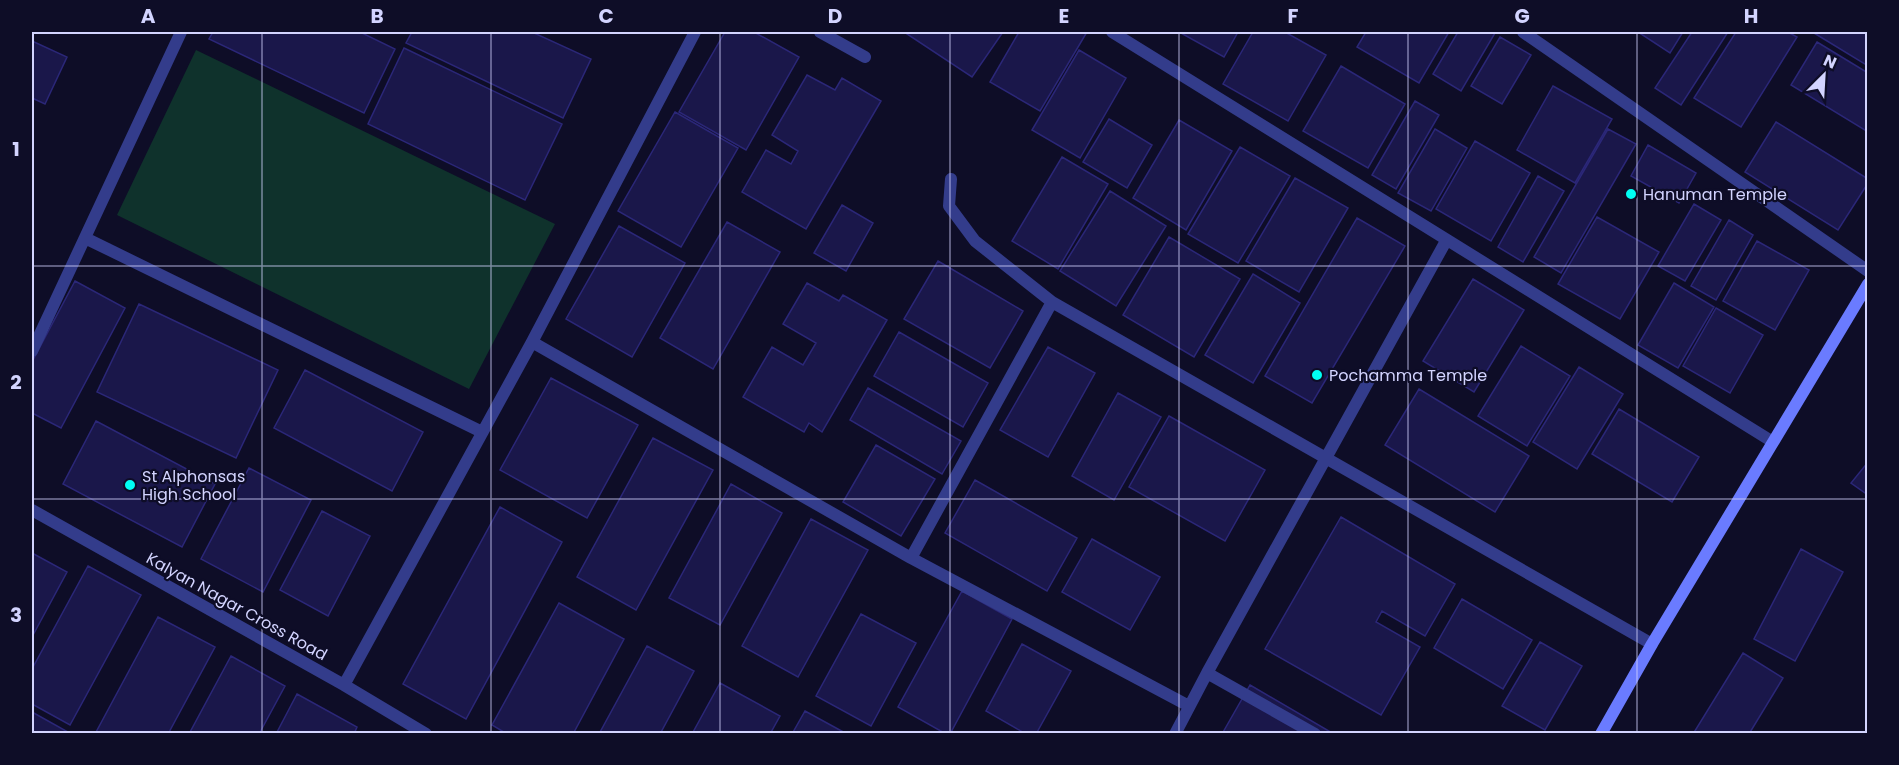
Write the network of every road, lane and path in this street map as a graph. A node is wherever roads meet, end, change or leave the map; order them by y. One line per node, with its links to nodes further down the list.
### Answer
1 (182, 32): 8 (street)
2 (695, 32): 13 (street)
3 (820, 32): 6 (street)
4 (1112, 32): 9 (street)
5 (1523, 32): 10 (street)
6 (866, 57)
7 (951, 179): 12 (street)
8 (85, 238): 14 (street); 15 (street)
9 (1446, 241): 16 (street); 17 (street)
10 (1868, 271)
11 (1868, 284): 16 (main road)
12 (1052, 302): 17 (street); 19 (street)
13 (532, 342): 15 (street); 19 (street)
14 (32, 351)
15 (482, 432): 22 (street)
16 (1773, 442): 20 (main road)
17 (1326, 457): 20 (street); 21 (street)
18 (32, 510): 22 (street, Kalyan Nagar Cross Road)
19 (911, 558): 23 (street)
20 (1652, 644): 27 (main road)
21 (1207, 673): 23 (street); 26 (street)
22 (344, 685): 24 (street, Kalyan Nagar Cross Road)
23 (1189, 706): 25 (street)
24 (426, 734)
25 (1175, 734)
26 (1315, 734)
27 (1601, 734)

